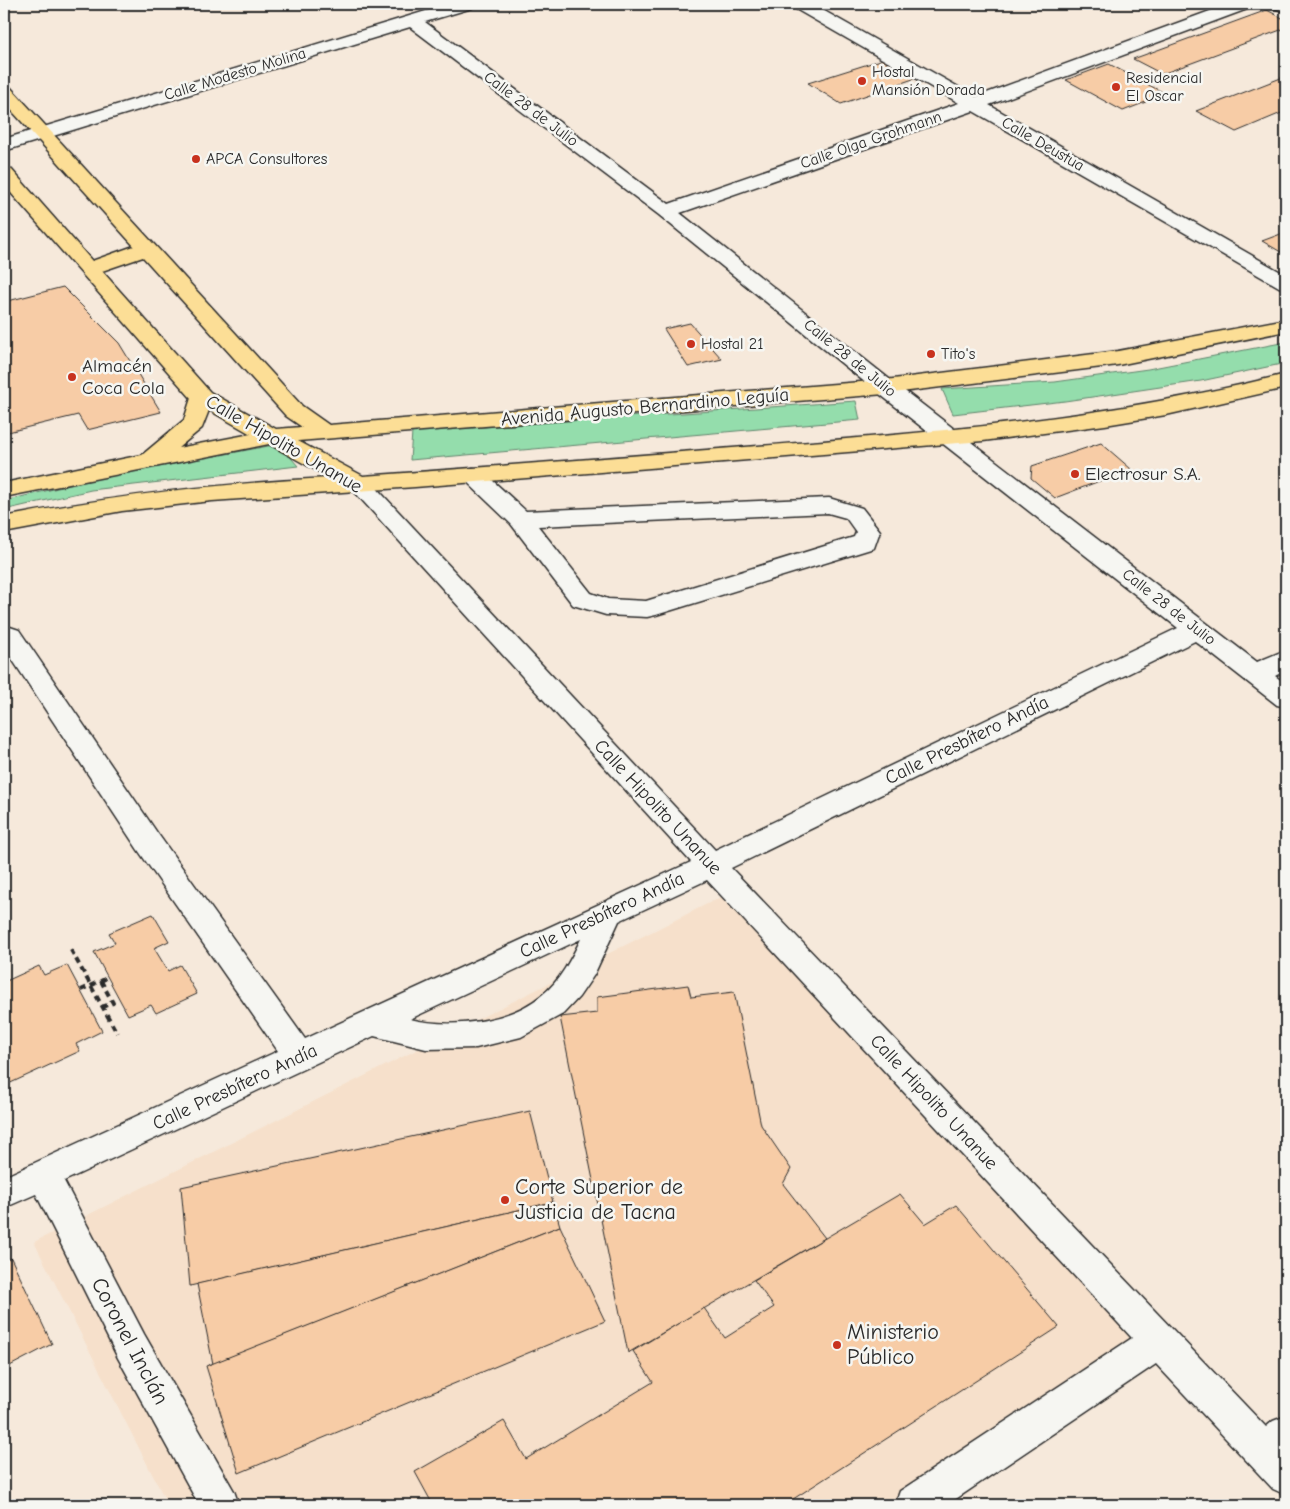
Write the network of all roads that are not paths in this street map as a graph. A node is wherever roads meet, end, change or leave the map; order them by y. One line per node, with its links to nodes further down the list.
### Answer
1 (466, 4): 6 (street, Calle Modesto Molina)
2 (800, 4): 8 (street, Calle Deustua)
3 (1244, 4): 8 (street, Calle Olga Grohmann)
4 (1280, 4): 5 (street)
5 (1286, 7)
6 (412, 20): 9 (street, Calle Modesto Molina); 12 (street, Calle 28 de Julio)
7 (4, 91): 9 (main road, Calle Hipolito Unanue)
8 (974, 104): 12 (street, Calle Olga Grohmann); 15 (street, Calle Deustua)
9 (42, 133): 10 (street, Calle Modesto Molina); 13 (main road, Calle Hipolito Unanue)
10 (4, 146)
11 (4, 173): 14 (main road, Calle Hipolito Unanue)
12 (666, 211): 18 (street, Calle 28 de Julio)
13 (146, 248): 14 (main road); 20 (main road, Calle Hipolito Unanue)
14 (88, 269): 19 (main road, Calle Hipolito Unanue)
15 (1286, 283)
16 (1286, 325): 18 (main road, Avenida Augusto Bernardino Leguía)
17 (1286, 381): 22 (main road)
18 (885, 387): 20 (main road, Avenida Augusto Bernardino Leguía); 22 (street, Calle 28 de Julio)
19 (202, 398): 21 (main road, Calle Hipolito Unanue); 23 (main road)
20 (324, 432): 21 (main road, Avenida Augusto Bernardino Leguía)
21 (273, 436): 23 (main road, Avenida Augusto Bernardino Leguía); 25 (main road, Calle Hipolito Unanue)
22 (951, 438): 24 (main road); 29 (street, Calle 28 de Julio)
23 (150, 460): 26 (main road, Avenida Augusto Bernardino Leguía)
24 (473, 476): 25 (main road); 27 (street)
25 (360, 484): 28 (main road); 34 (street, Calle Hipolito Unanue)
26 (4, 490)
27 (520, 519): 27 (street)
28 (4, 525)
29 (1197, 628): 32 (street, Calle 28 de Julio); 34 (street, Calle Presbítero Andía)
30 (10, 636): 37 (street)
31 (1286, 658): 32 (street)
32 (1256, 674): 33 (street, Calle 28 de Julio)
33 (1286, 698)
34 (711, 866): 35 (street, Calle Presbítero Andía); 40 (street, Calle Hipolito Unanue)
35 (608, 912): 36 (street, Calle Presbítero Andía); 36 (street)
36 (371, 1022): 37 (street, Calle Presbítero Andía)
37 (300, 1057): 38 (street, Calle Presbítero Andía)
38 (44, 1176): 39 (street, Calle Presbítero Andía); 42 (street, Coronel Inclán)
39 (4, 1193)
40 (1159, 1341): 41 (street, Calle Hipolito Unanue); 43 (street)
41 (1279, 1454)
42 (220, 1505)
43 (914, 1505)

